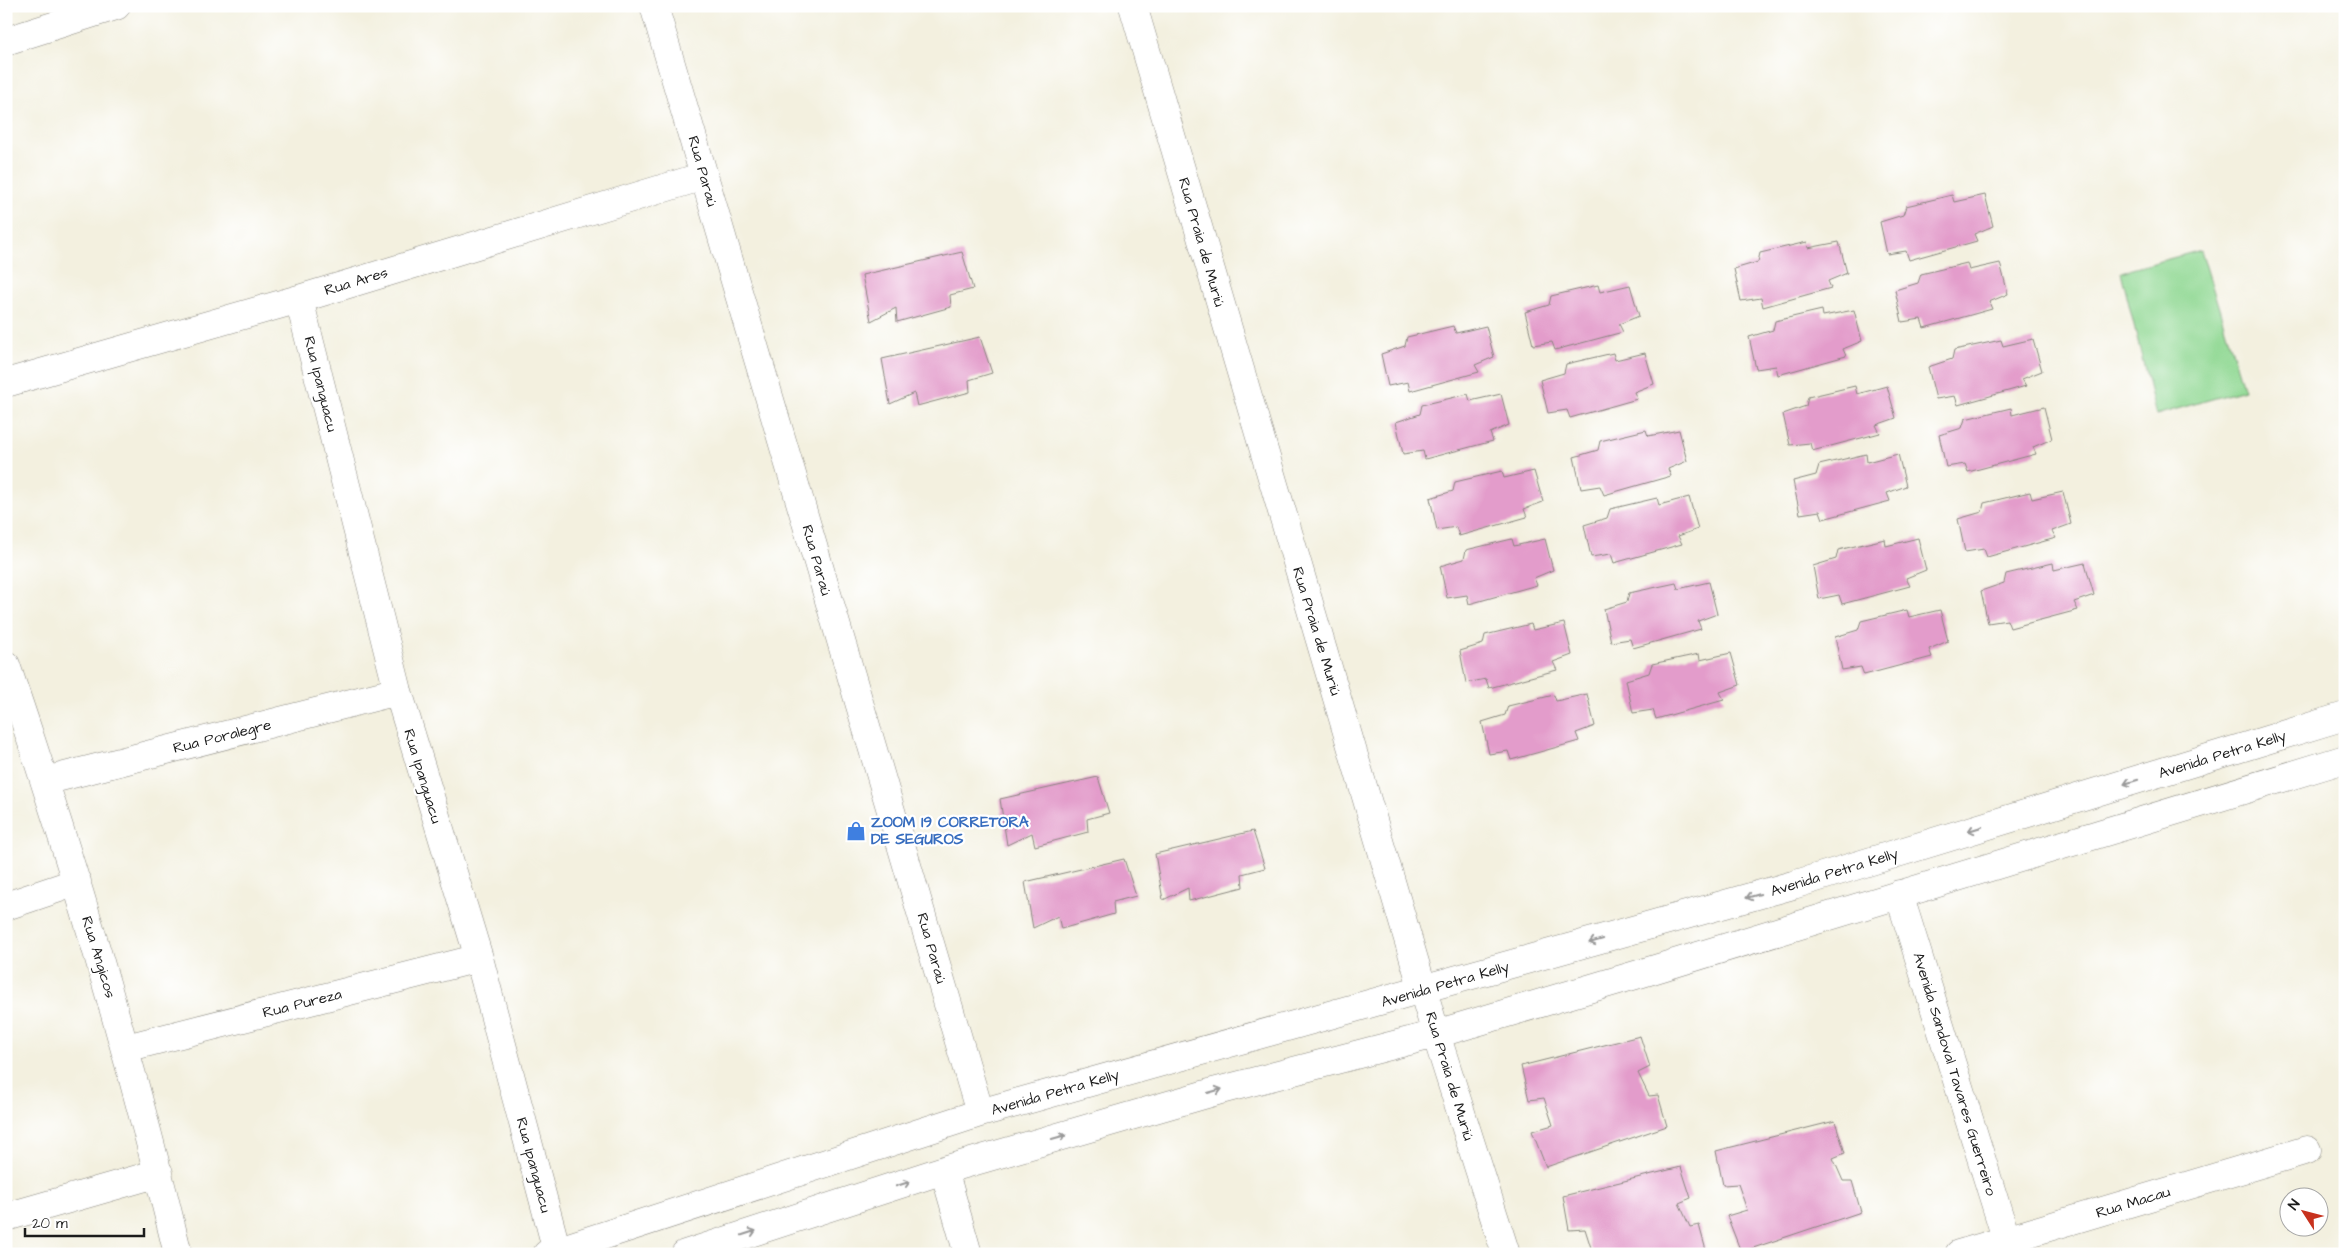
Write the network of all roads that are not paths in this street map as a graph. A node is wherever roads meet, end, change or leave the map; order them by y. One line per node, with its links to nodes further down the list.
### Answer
1 (116, 6): 4 (street)
2 (654, 6): 5 (street, Rua Paraú)
3 (1133, 6): 19 (street, Rua Praia de Muriú)
4 (6, 41)
5 (704, 176): 6 (street, Rua Ares); 22 (street, Rua Paraú)
6 (299, 298): 7 (street, Rua Ares); 9 (street, Rua Ipanguacu)
7 (6, 383)
8 (6, 665): 13 (street, Rua Angicos)
9 (398, 691): 13 (street, Rua Poralegre); 18 (street, Rua Ipanguacu)
10 (2345, 716): 12 (street, Avenida Petra Kelly)
11 (2345, 759): 14 (street)
12 (2198, 762): 14 (street); 19 (street, Avenida Petra Kelly, one-way to 19)
13 (45, 781): 15 (street, Rua Angicos)
14 (2210, 799): 16 (street)
15 (77, 882): 17 (street); 21 (street, Rua Angicos)
16 (1899, 894): 20 (street); 27 (street, Avenida Sandoval Tavares Guerreiro)
17 (6, 906)
18 (478, 958): 21 (street, Rua Pureza); 28 (street, Rua Ipanguacu)
19 (1424, 990): 20 (street, Rua Praia de Muriú); 22 (street, Avenida Petra Kelly)
20 (1436, 1034): 24 (street, one-way to 20); 32 (street, Rua Praia de Muriú)
21 (126, 1048): 25 (street, Rua Angicos)
22 (980, 1113): 28 (street, Avenida Petra Kelly)
23 (2307, 1150): 27 (street, Rua Macau)
24 (944, 1170): 30 (street, one-way to 24); 31 (street)
25 (159, 1173): 26 (street); 29 (street, Rua Angicos)
26 (6, 1217)
27 (2009, 1247): 33 (street, Rua Macau)
28 (552, 1252)
29 (178, 1254)
30 (686, 1254)
31 (968, 1254)
32 (1506, 1254)
33 (1959, 1254)

